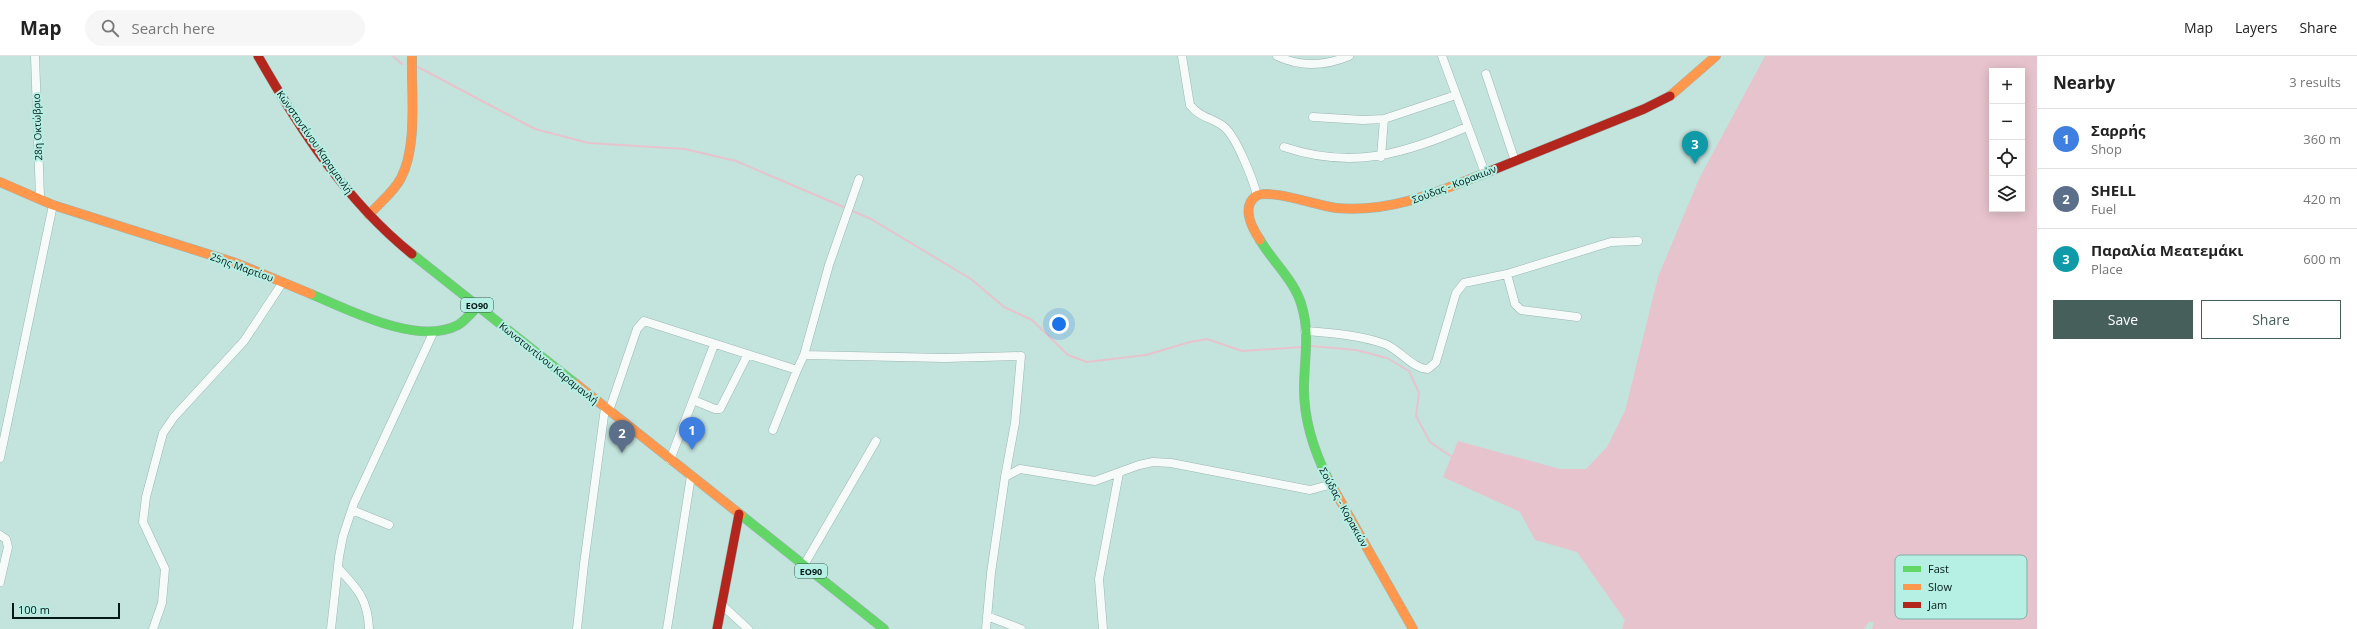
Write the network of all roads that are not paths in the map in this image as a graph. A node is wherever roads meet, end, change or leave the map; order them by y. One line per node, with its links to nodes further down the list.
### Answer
1 (35, 56): 21 (street, 28η Οκτώβριο)
2 (258, 56): 23 (main road, Κωνσταντίνου Καραμανλή / ΕΟ90)
3 (412, 56): 23 (main road)
4 (1182, 56): 20 (street)
5 (1276, 56): 6 (street)
6 (1349, 56)
7 (1442, 56): 10 (street)
8 (1716, 56): 16 (main road, Σούδας - Κορακιών)
9 (1486, 74): 16 (street)
10 (1456, 95): 12 (street); 13 (street)
11 (1313, 117): 12 (street)
12 (1384, 119): 15 (street)
13 (1467, 127): 15 (street); 17 (street)
14 (1284, 147): 15 (street)
15 (1381, 157)
16 (1515, 161): 17 (main road, Σούδας - Κορακιών)
17 (1485, 173): 20 (main road, Σούδας - Κορακιών)
18 (859, 179): 33 (street)
19 (0, 182): 21 (main road, 25ης Μαρτίου)
20 (1257, 196): 30 (main road)
21 (40, 197): 22 (main road, 25ης Μαρτίου)
22 (53, 205): 26 (main road, 25ης Μαρτίου); 39 (street)
23 (369, 215): 27 (main road, Κωνσταντίνου Καραμανλή / ΕΟ90)
24 (1638, 241): 25 (street)
25 (1507, 274): 28 (street); 30 (street)
26 (283, 282): 29 (main road, 25ης Μαρτίου); 54 (street)
27 (478, 306): 29 (main road, 25ης Μαρτίου); 36 (main road, Κωνσταντίνου Καραμανλή / ΕΟ90)
28 (1577, 317)
29 (434, 331): 45 (street)
30 (1305, 334): 44 (main road, Σούδας - Κορακιών)
31 (714, 345): 32 (street); 35 (street); 36 (street)
32 (747, 356): 34 (street); 35 (street)
33 (804, 356): 34 (street); 43 (street)
34 (797, 370): 37 (street)
35 (693, 400): 40 (street)
36 (607, 410): 40 (main road, Κωνσταντίνου Καραμανλή / ΕΟ90); 57 (street)
37 (773, 430)
38 (876, 441): 49 (street)
39 (0, 458)
40 (670, 460): 42 (main road, Κωνσταντίνου Καραμανλή / ΕΟ90)
41 (1119, 473): 43 (street); 44 (street); 64 (street)
42 (691, 476): 46 (main road, Κωνσταντίνου Καραμανλή / ΕΟ90); 58 (street)
43 (1005, 477): 53 (street)
44 (1329, 485): 65 (main road, Σούδας - Κορακιών)
45 (352, 510): 47 (street); 50 (street)
46 (739, 514): 49 (main road, Κωνσταντίνου Καραμανλή / ΕΟ90); 52 (main road)
47 (389, 525)
48 (0, 535): 51 (street)
49 (804, 565): 61 (main road, Κωνσταντίνου Καραμανλή / ΕΟ90)
50 (339, 570): 55 (street); 56 (street)
51 (0, 582)
52 (722, 605): 59 (main road); 60 (street)
53 (987, 616): 62 (street); 63 (street)
54 (153, 629)
55 (331, 629)
56 (369, 629)
57 (577, 629)
58 (667, 629)
59 (717, 629)
60 (748, 629)
61 (884, 629)
62 (986, 629)
63 (1021, 629)
64 (1103, 629)
65 (1413, 629)

